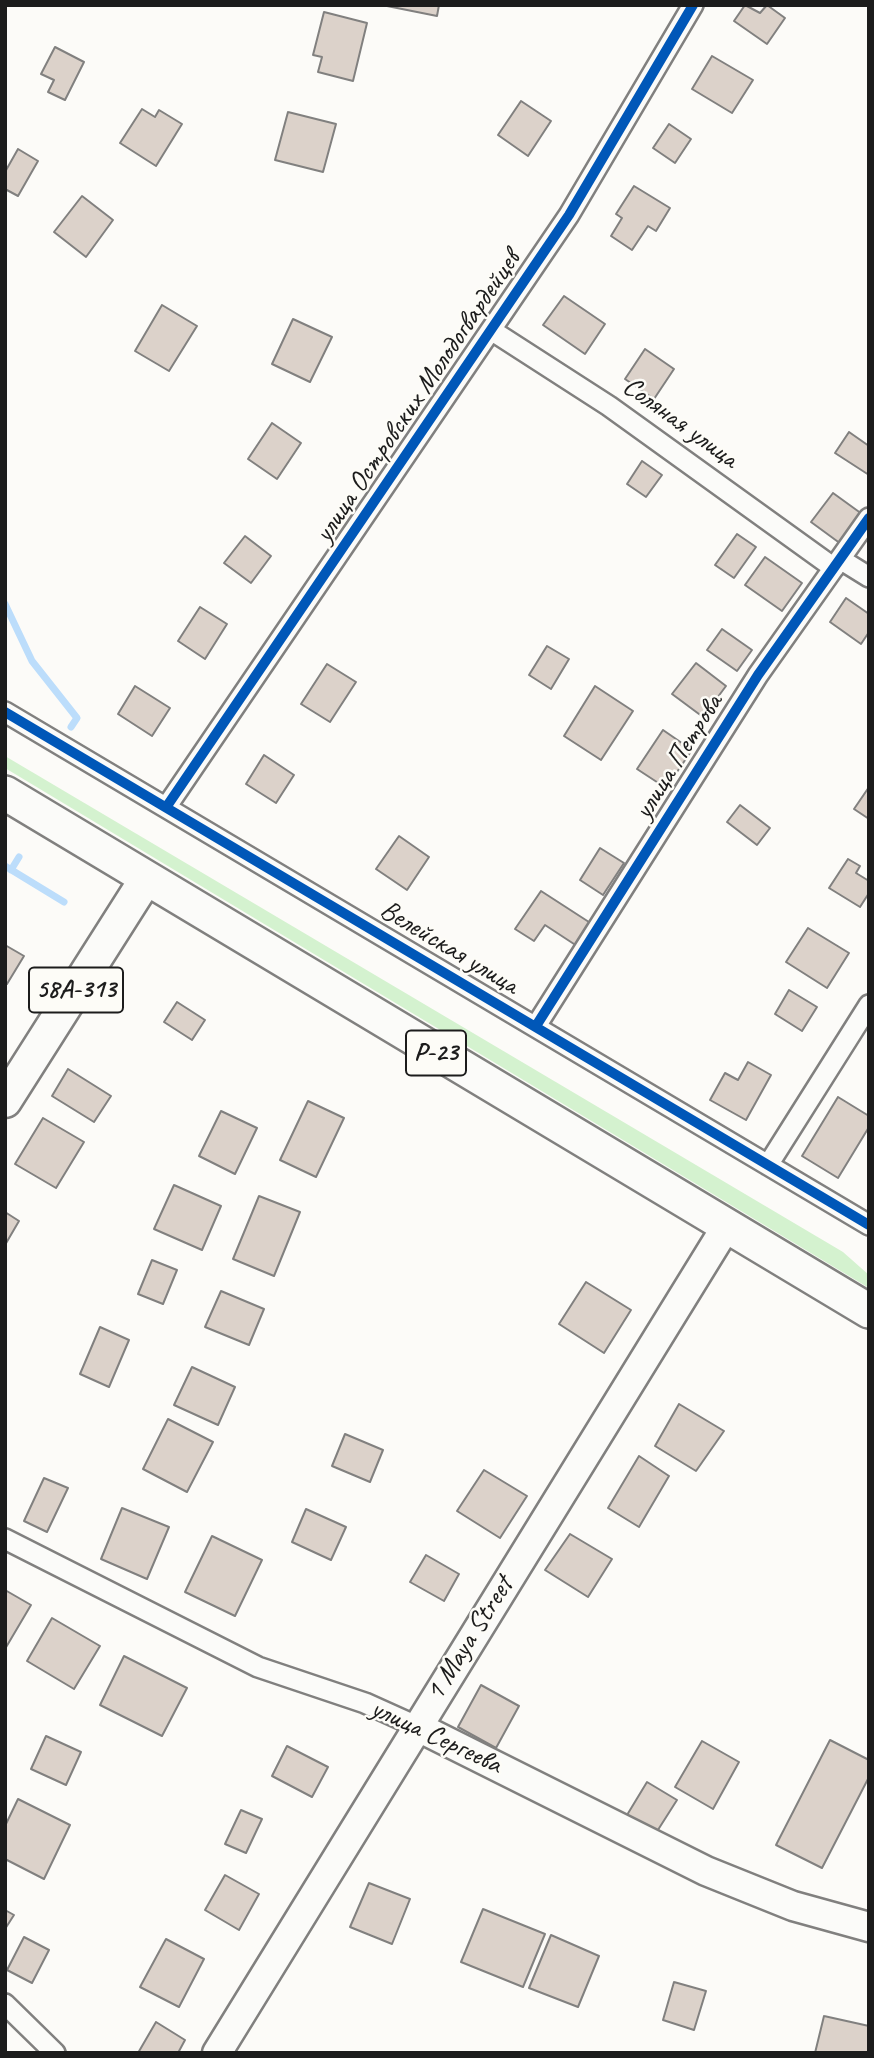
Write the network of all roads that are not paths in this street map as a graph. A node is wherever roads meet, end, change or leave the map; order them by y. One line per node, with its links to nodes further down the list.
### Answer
1 (693, 5): 2 (street, улица Островских Молодогвардейцев)
2 (491, 330): 4 (street, Соляная улица); 8 (street, улица Островских Молодогвардейцев)
3 (869, 518): 4 (street, улица Петрова)
4 (837, 563): 5 (street, Соляная улица); 11 (street, улица Петрова)
5 (869, 578)
6 (5, 712): 8 (street, Велейская улица)
7 (5, 793): 9 (highway, Р-23)
8 (167, 806): 11 (street, Велейская улица)
9 (146, 879): 12 (main road, 58А-313); 15 (highway, Р-23)
10 (869, 1005): 13 (street)
11 (536, 1026): 13 (street, Велейская улица)
12 (5, 1101)
13 (768, 1165): 14 (street, Велейская улица)
14 (869, 1225)
15 (726, 1227): 16 (highway, Р-23); 18 (main road, 1 Maya Street)
16 (869, 1311)
17 (5, 1539): 18 (street, улица Сергеева)
18 (416, 1726): 19 (main road, улица Сергеева); 22 (main road, 1 Maya Street)
19 (869, 1927)
20 (5, 2004): 21 (street)
21 (55, 2053)
22 (217, 2053)

